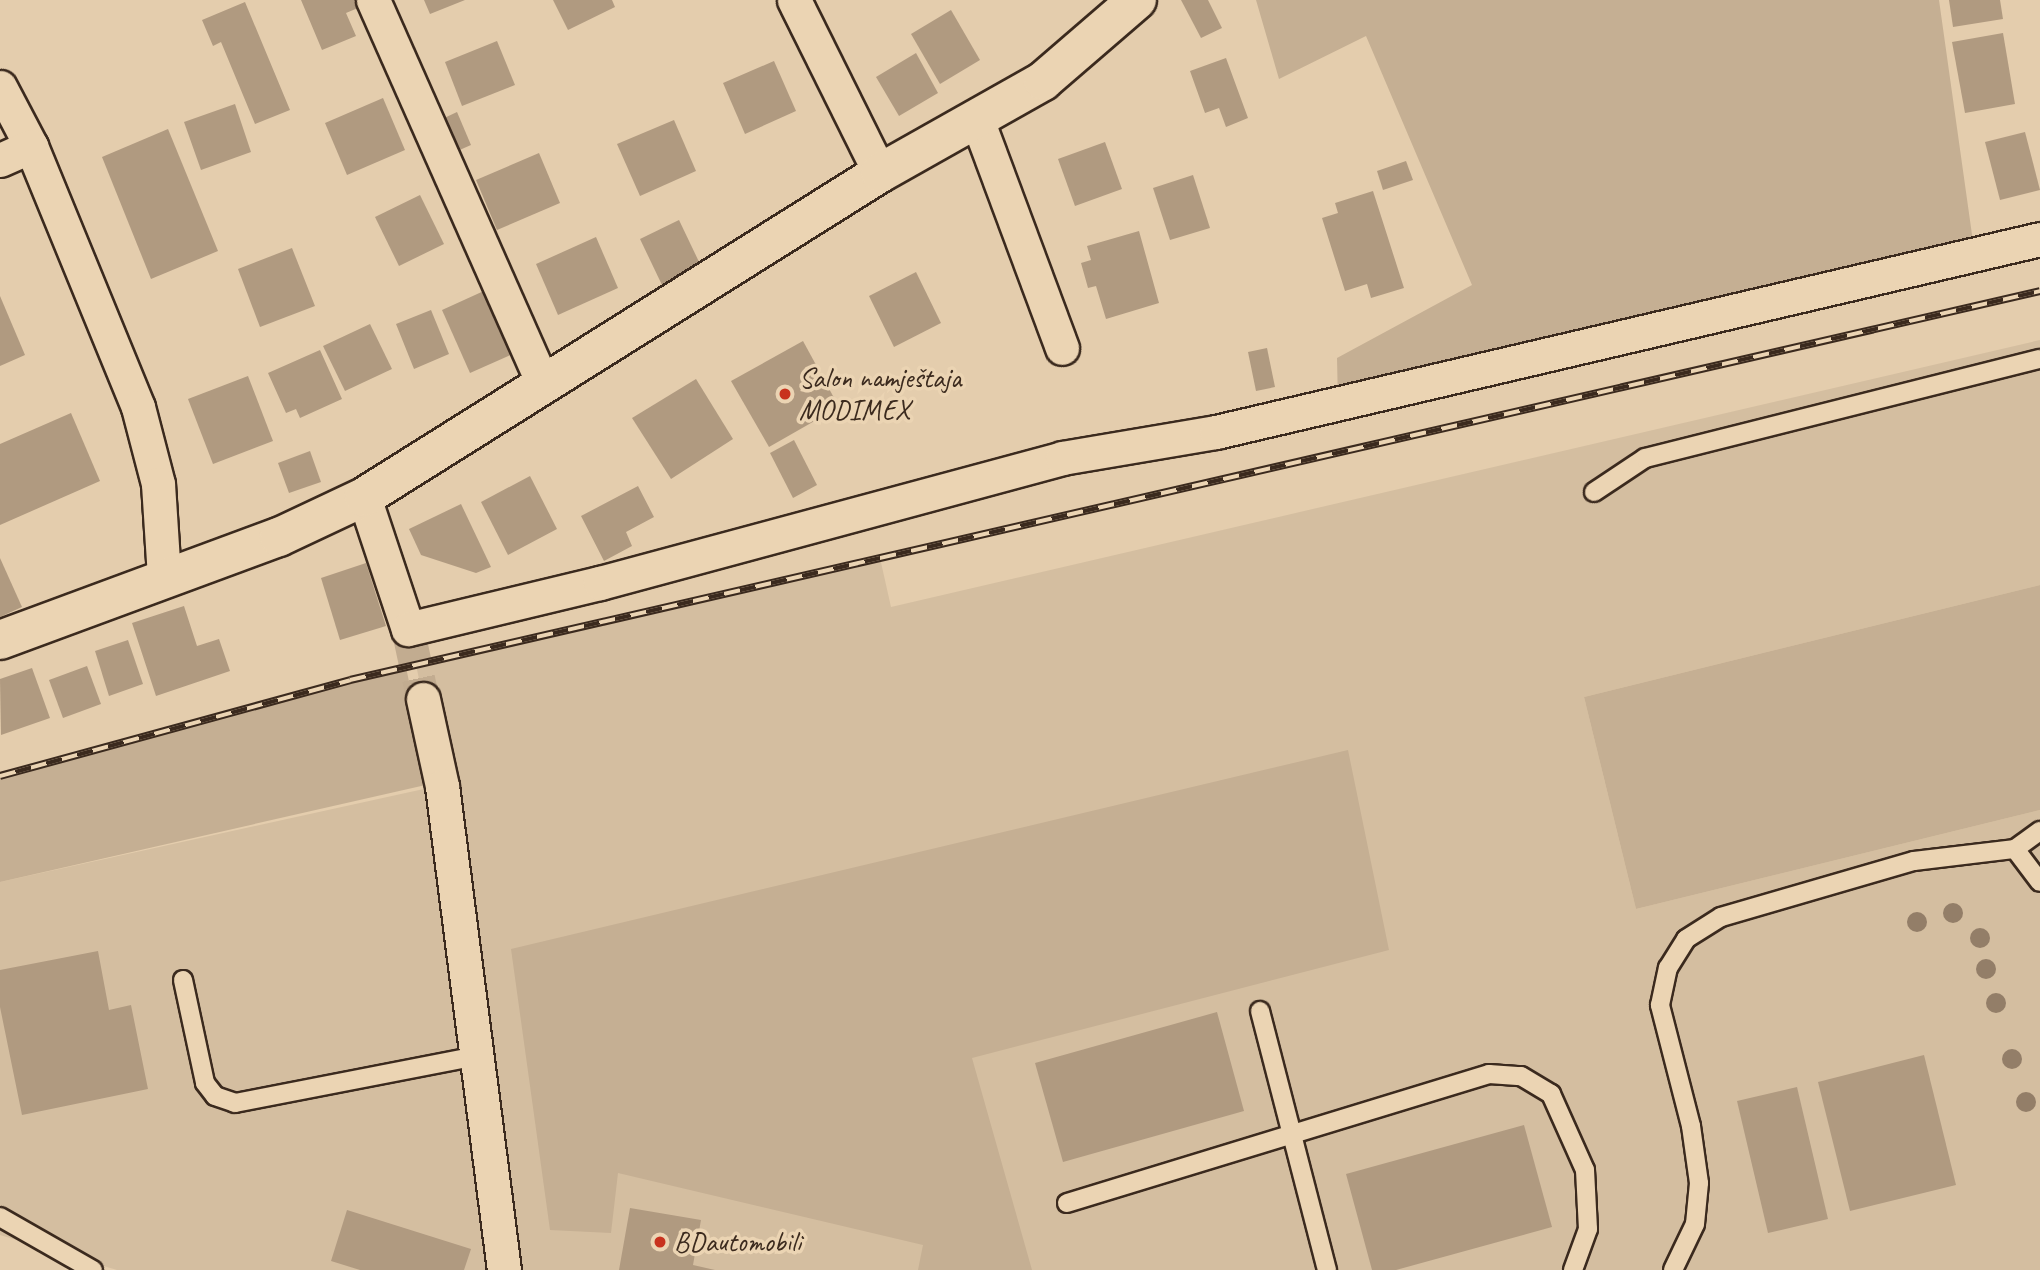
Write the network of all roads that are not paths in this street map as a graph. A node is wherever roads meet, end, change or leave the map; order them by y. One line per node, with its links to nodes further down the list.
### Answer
1 (373, 0): 12 (street)
2 (794, 0): 8 (street)
3 (1125, 5): 5 (street)
4 (0, 87): 6 (street)
5 (978, 122): 8 (street); 10 (street)
6 (31, 146): 7 (street); 15 (street)
7 (0, 160)
8 (880, 173): 12 (street)
9 (2040, 239): 14 (street)
10 (1062, 348)
11 (2040, 359): 13 (lane)
12 (543, 383): 14 (street)
13 (1594, 492)
14 (364, 498): 15 (street)
15 (164, 578): 16 (street)
16 (0, 640)
17 (423, 699): 23 (street)
18 (2040, 831): 19 (lane)
19 (2015, 849): 20 (lane); 27 (lane)
20 (2040, 882)
21 (183, 980): 23 (lane)
22 (1259, 1011): 24 (lane)
23 (476, 1056): 29 (street)
24 (1293, 1135): 25 (lane); 30 (lane); 31 (lane)
25 (1067, 1203)
26 (0, 1217): 28 (lane)
27 (1675, 1266): 32 (lane)
28 (93, 1270)
29 (504, 1270)
30 (1327, 1270)
31 (1573, 1270)
32 (1695, 1270)

